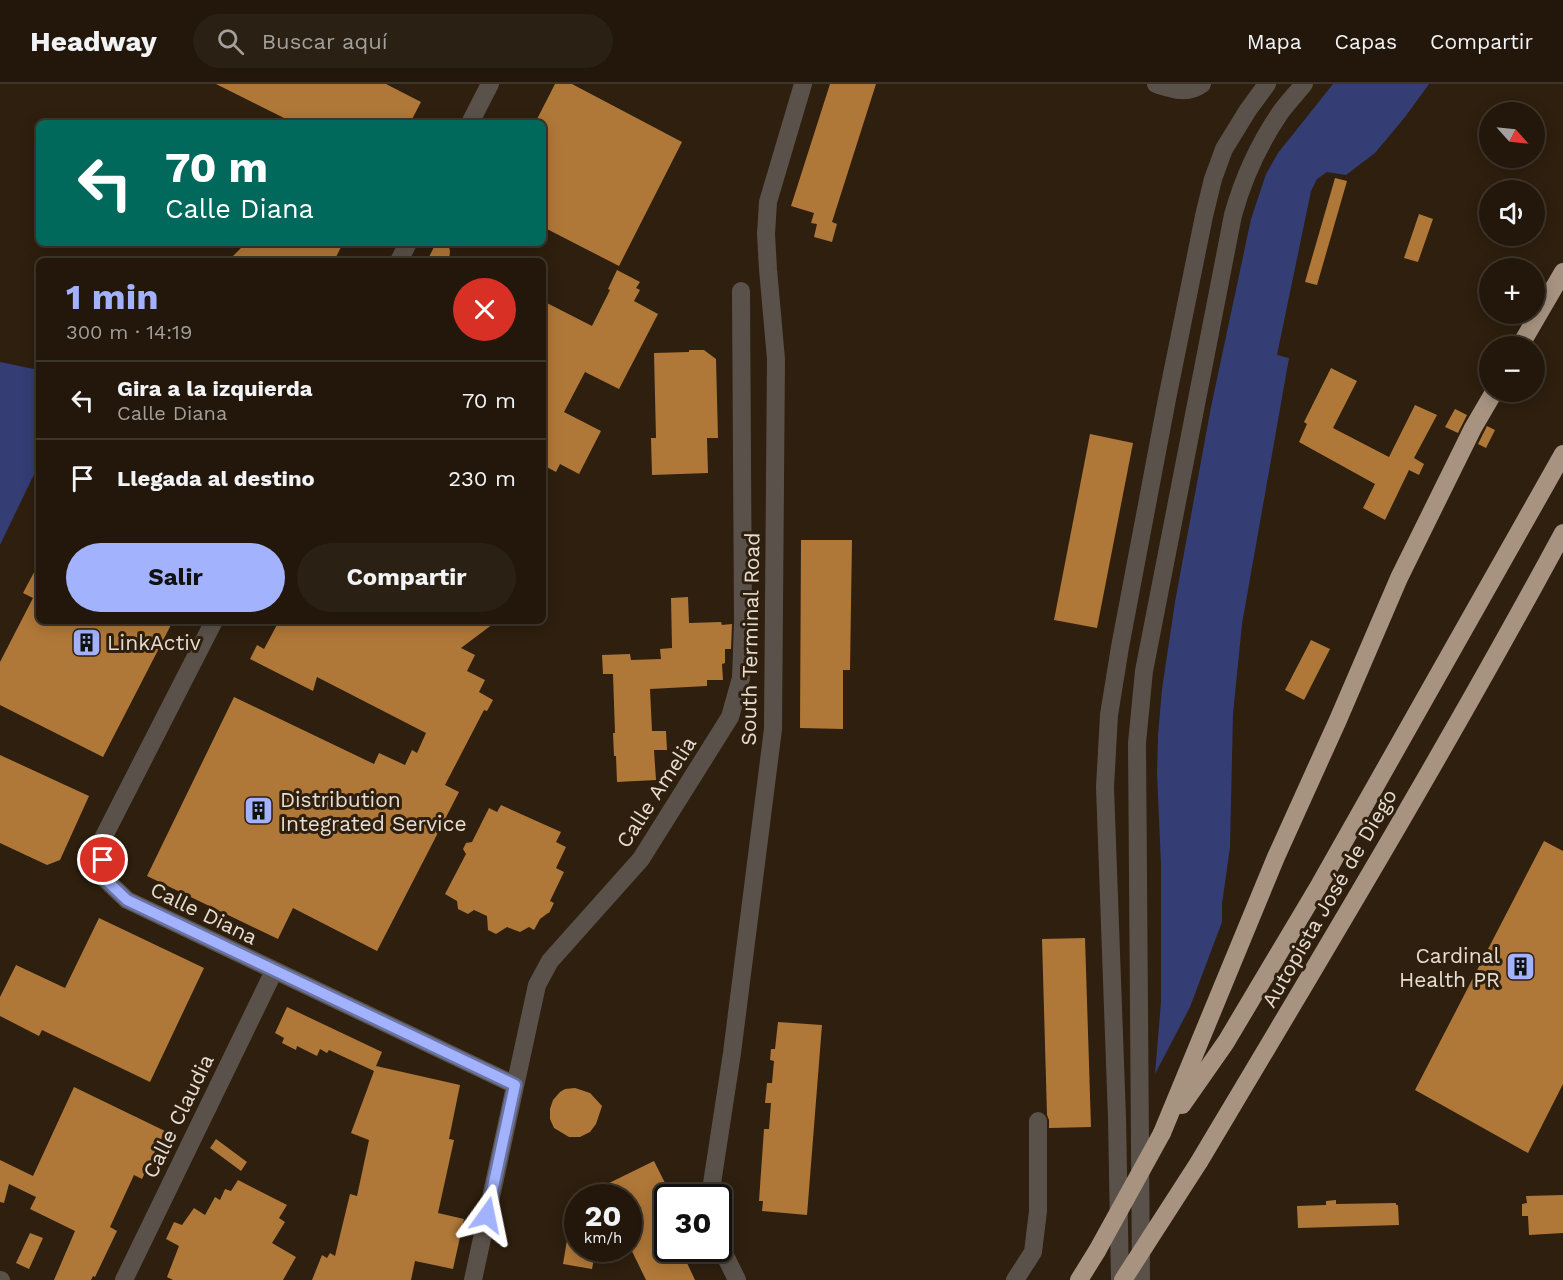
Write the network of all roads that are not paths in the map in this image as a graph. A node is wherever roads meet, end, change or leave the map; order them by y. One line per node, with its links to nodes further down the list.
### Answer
1 (490, 84): 7 (street)
2 (803, 84): 19 (street, South Terminal Road)
3 (1156, 84): 4 (street)
4 (1202, 84)
5 (1267, 84): 26 (street)
6 (1304, 84): 27 (street)
7 (472, 120)
8 (1563, 272): 10 (highway)
9 (741, 291): 16 (street, Calle Amelia)
10 (1526, 336)
11 (1488, 402): 18 (highway, Autopista José de Diego)
12 (1563, 454): 18 (highway, Autopista José de Diego)
13 (1563, 533): 26 (highway, Autopista José de Diego, bridge)
14 (212, 624): 15 (street, Calle Diana)
15 (274, 971): 16 (street, Calle Diana); 21 (street, Calle Claudia)
16 (515, 1085): 22 (street, Calle Amelia)
17 (1038, 1121): 24 (street)
18 (1162, 1133): 25 (highway, Autopista José de Diego, bridge)
19 (712, 1184)
20 (728, 1262): 23 (street)
21 (123, 1280)
22 (473, 1280)
23 (737, 1280)
24 (1015, 1280)
25 (1079, 1280)
26 (1122, 1280)
27 (1141, 1280)

